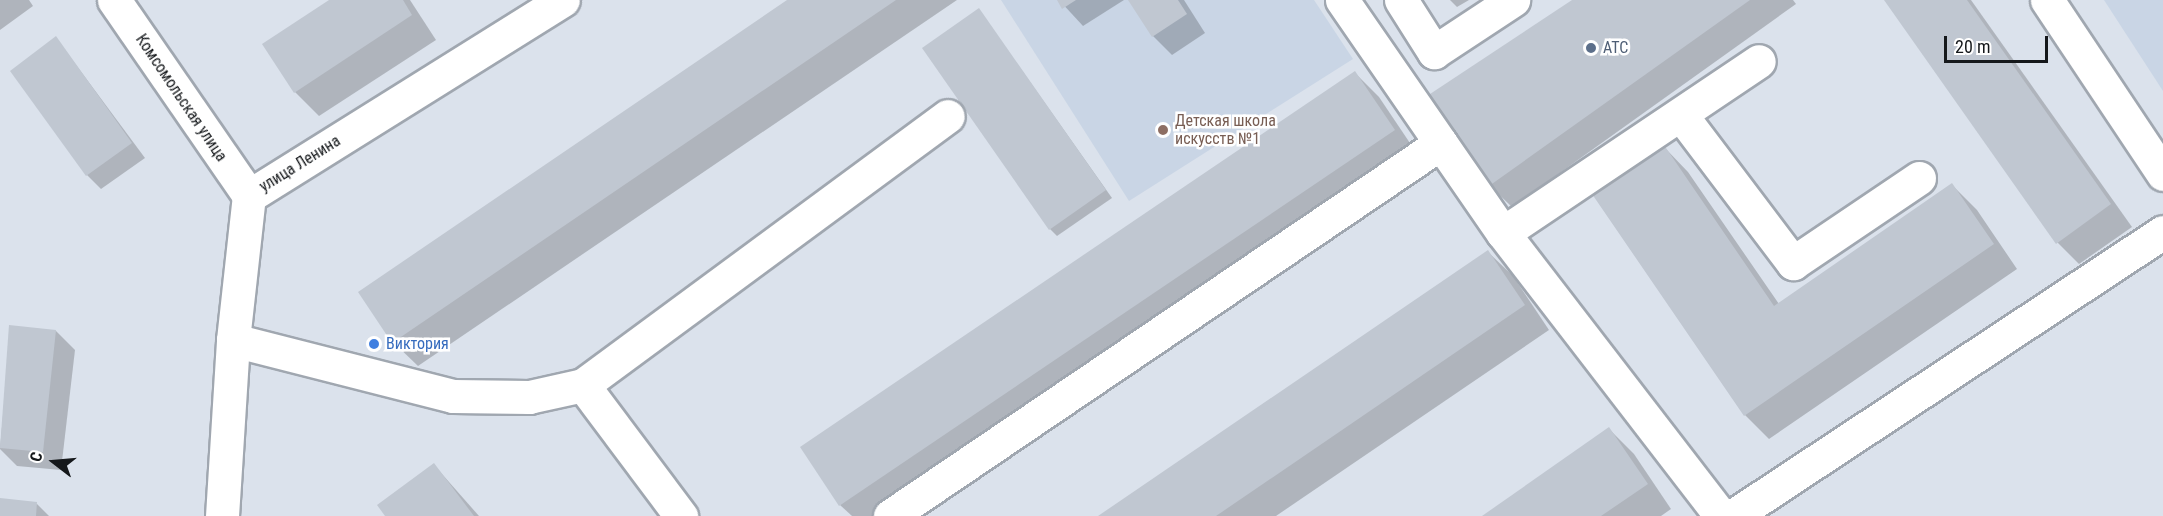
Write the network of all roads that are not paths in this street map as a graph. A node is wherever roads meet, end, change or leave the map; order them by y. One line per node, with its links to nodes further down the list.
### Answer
1 (114, 0): 13 (main road, Комсомольская улица)
2 (563, 0): 13 (main road, улица Ленина)
3 (1342, 0): 10 (main road)
4 (1401, 0): 5 (main road)
5 (1513, 0)
6 (2047, 0): 11 (main road)
7 (1759, 61): 8 (main road)
8 (1681, 115): 12 (main road); 15 (main road)
9 (948, 116): 17 (main road)
10 (1441, 143): 15 (main road); 20 (main road)
11 (2163, 174)
12 (1918, 178)
13 (249, 196): 16 (main road, улица Ленина)
14 (2163, 232): 22 (main road)
15 (1503, 233): 21 (main road)
16 (233, 340): 17 (main road); 18 (main road, улица Ленина)
17 (584, 385): 19 (main road)
18 (222, 516)
19 (681, 516)
20 (890, 516)
21 (1721, 516)
22 (1732, 516)

